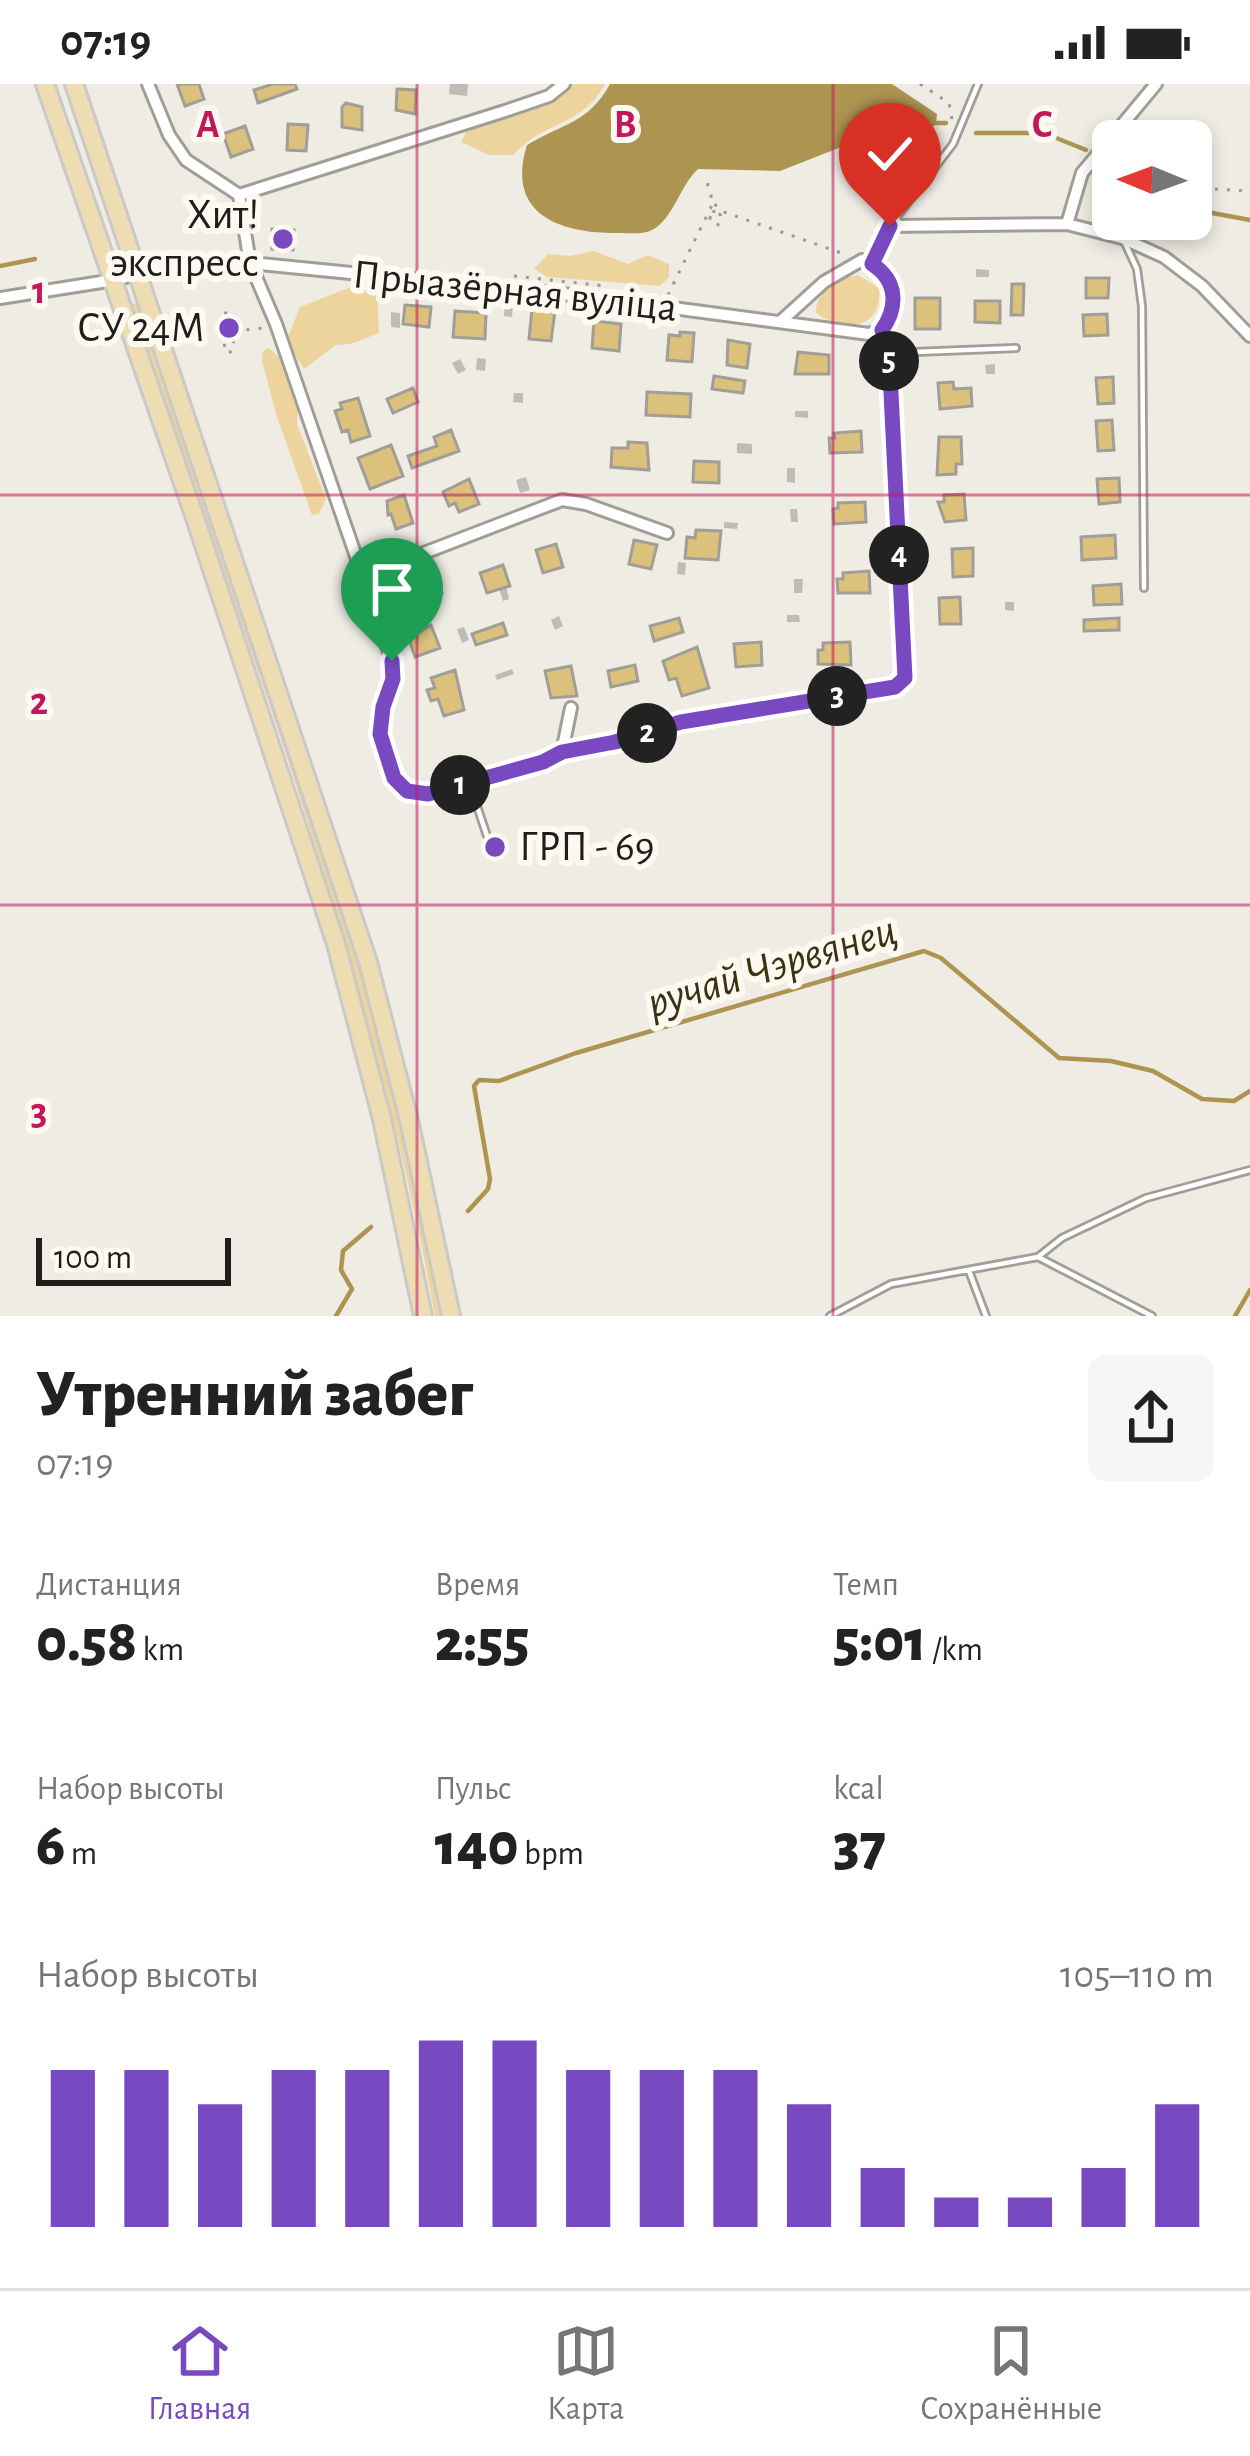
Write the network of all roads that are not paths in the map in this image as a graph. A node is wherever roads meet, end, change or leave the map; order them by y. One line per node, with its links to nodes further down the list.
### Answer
1 (45, 84): 16 (main road)
2 (74, 84): 15 (main road)
3 (148, 84): 7 (street)
4 (564, 84): 7 (street)
5 (978, 84): 9 (lane)
6 (1156, 84): 8 (street)
7 (239, 195): 14 (street)
8 (1066, 224): 9 (street); 10 (street)
9 (890, 226): 13 (street)
10 (1092, 230)
11 (1123, 240): 25 (lane)
12 (1126, 240): 20 (street)
13 (867, 262): 18 (street); 19 (street)
14 (250, 263): 15 (street, Прыазёрная вуліца); 18 (street, Прыазёрная вуліца); 24 (street)
15 (139, 273): 16 (street, Прыазёрная вуліца); 34 (main road)
16 (114, 280): 17 (street, Прыазёрная вуліца); 33 (main road)
17 (0, 298)
18 (780, 322): 19 (street, Прыазёрная вуліца)
19 (882, 330): 22 (street)
20 (1250, 337)
21 (1016, 348): 22 (lane)
22 (889, 352): 27 (street)
23 (667, 533): 24 (street)
24 (364, 576): 28 (street)
25 (1144, 588)
26 (571, 708): 27 (street)
27 (562, 752): 28 (street)
28 (470, 783): 29 (lane)
29 (487, 836)
30 (1250, 1170): 31 (lane)
31 (1038, 1257): 32 (lane); 37 (lane)
32 (968, 1269): 35 (lane); 36 (lane)
33 (423, 1316)
34 (451, 1316)
35 (830, 1316)
36 (986, 1316)
37 (1152, 1316)

